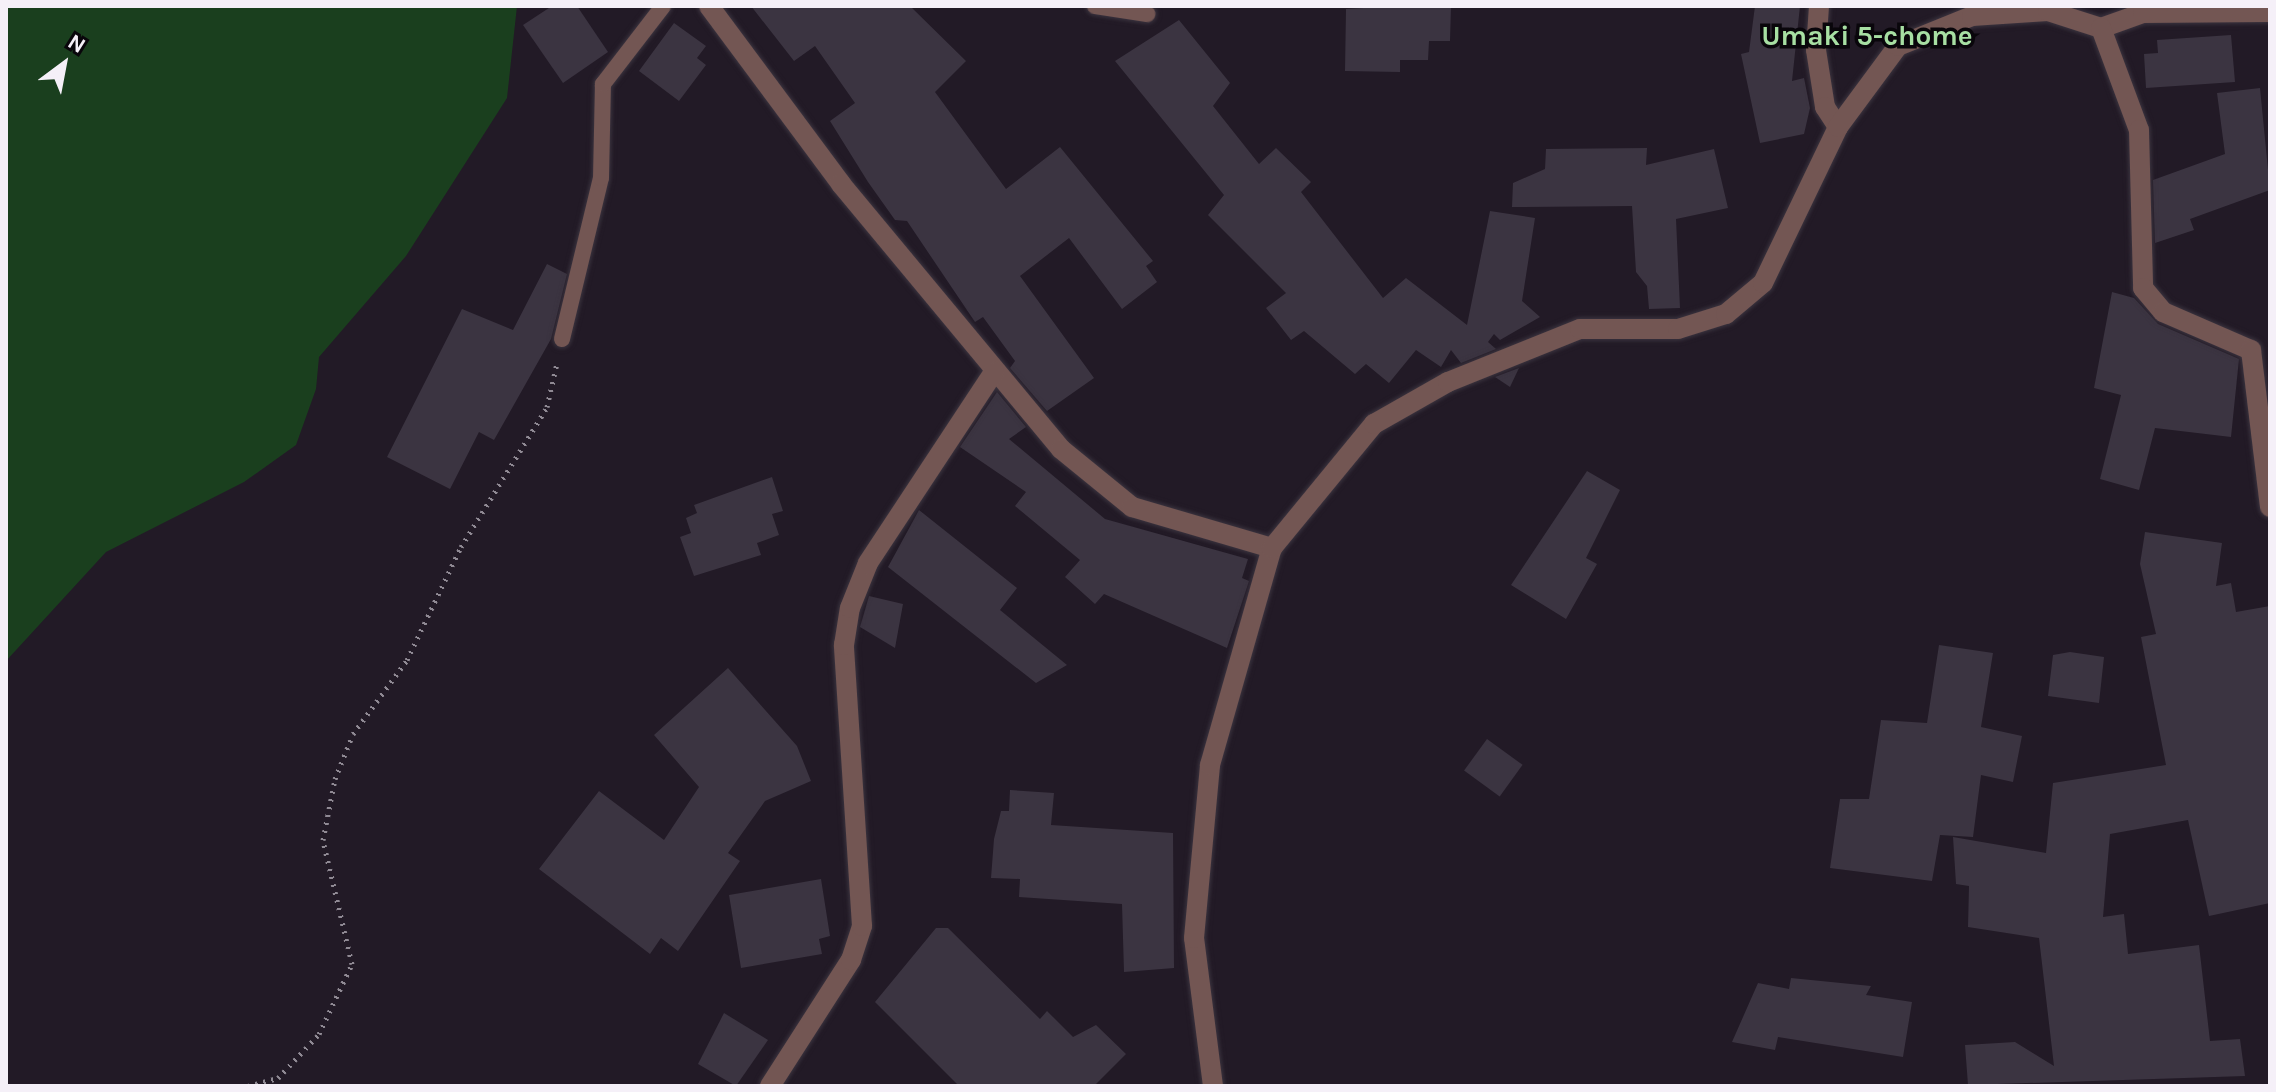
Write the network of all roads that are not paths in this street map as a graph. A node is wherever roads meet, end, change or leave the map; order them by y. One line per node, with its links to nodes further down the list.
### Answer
1 (663, 6): 9 (lane)
2 (709, 6): 10 (street)
3 (1095, 6): 6 (lane)
4 (1819, 6): 8 (street)
5 (2270, 12): 7 (street)
6 (1147, 14)
7 (2101, 28): 8 (street); 11 (street)
8 (1838, 127): 12 (street)
9 (562, 339)
10 (994, 372): 12 (street); 13 (street)
11 (2270, 507)
12 (1272, 548): 14 (street)
13 (770, 1086)
14 (1213, 1086)

